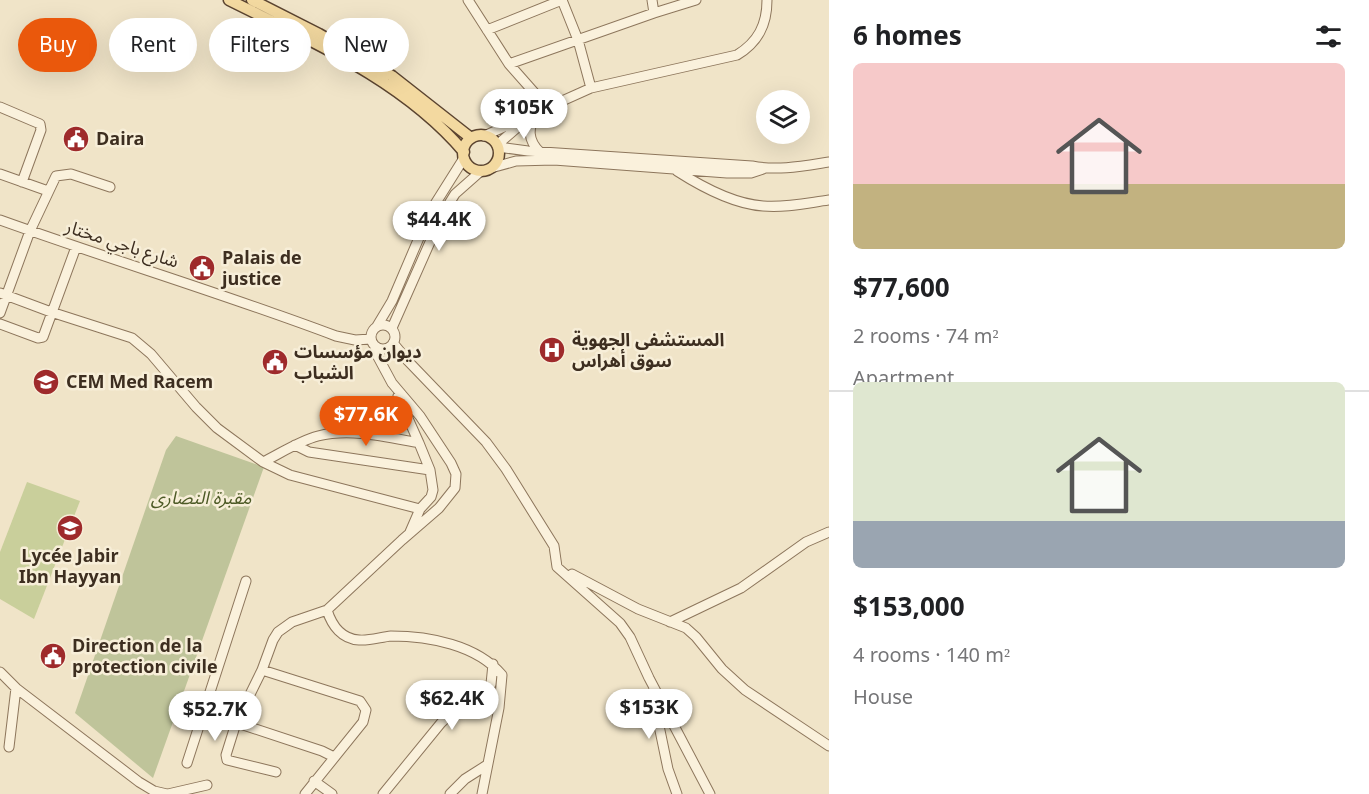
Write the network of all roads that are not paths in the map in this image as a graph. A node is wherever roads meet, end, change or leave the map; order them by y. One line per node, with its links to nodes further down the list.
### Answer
1 (229, 0): 19 (main road)
2 (252, 0): 16 (main road)
3 (468, 0): 9 (street)
4 (562, 0): 9 (street); 10 (street)
5 (652, 0): 8 (street)
6 (696, 0): 8 (street)
7 (765, 3): 12 (street)
8 (654, 13): 10 (street)
9 (487, 30): 11 (street)
10 (578, 40): 11 (street); 12 (street)
11 (509, 64): 14 (street)
12 (591, 88): 14 (street)
13 (0, 107): 24 (street)
14 (540, 111): 15 (street); 17 (street); 18 (street)
15 (484, 136): 16 (main road); 17 (main road)
16 (471, 138): 19 (main road)
17 (498, 146): 18 (street); 22 (main road)
18 (540, 152): 21 (street)
19 (464, 155): 22 (main road); 35 (street)
20 (829, 162): 21 (street)
21 (674, 166): 22 (street); 27 (street)
22 (486, 169): 36 (street)
23 (0, 174): 24 (street)
24 (22, 182): 26 (street)
25 (110, 187): 26 (street)
26 (48, 191): 29 (street)
27 (829, 200)
28 (0, 220): 29 (street, شارع باجي مختار)
29 (30, 231): 30 (street, شارع باجي مختار); 31 (street)
30 (76, 248): 32 (street); 37 (street, شارع باجي مختار)
31 (3, 294): 32 (street); 33 (street)
32 (51, 312): 34 (street); 42 (street)
33 (0, 313)
34 (0, 324)
35 (377, 326): 36 (street); 37 (street)
36 (392, 328): 38 (street)
37 (373, 342): 38 (street); 39 (street)
38 (393, 343): 47 (street)
39 (392, 382): 40 (street); 46 (street)
40 (419, 443): 41 (street); 43 (street)
41 (295, 445): 42 (street); 43 (street)
42 (264, 462): 44 (street)
43 (430, 470): 44 (street)
44 (420, 509): 46 (street)
45 (829, 532): 50 (street)
46 (402, 540): 49 (street)
47 (557, 567): 50 (street); 54 (street)
48 (246, 581): 57 (street)
49 (327, 610): 51 (street); 52 (street)
50 (670, 622): 59 (street)
51 (493, 664): 63 (street); 70 (street)
52 (262, 670): 58 (street); 61 (street)
53 (0, 672): 55 (street)
54 (649, 678): 73 (street); 74 (street)
55 (16, 688): 60 (street); 67 (street)
56 (180, 704): 57 (street)
57 (203, 711): 58 (street); 62 (street)
58 (236, 723): 61 (street); 64 (street)
59 (829, 746)
60 (9, 747)
61 (334, 757): 65 (street)
62 (187, 763)
63 (487, 765): 71 (street); 72 (street)
64 (276, 772)
65 (314, 781): 68 (street); 69 (street)
66 (207, 785): 67 (street)
67 (168, 794)
68 (305, 794)
69 (332, 794)
70 (383, 794)
71 (450, 794)
72 (482, 794)
73 (677, 794)
74 (710, 794)

